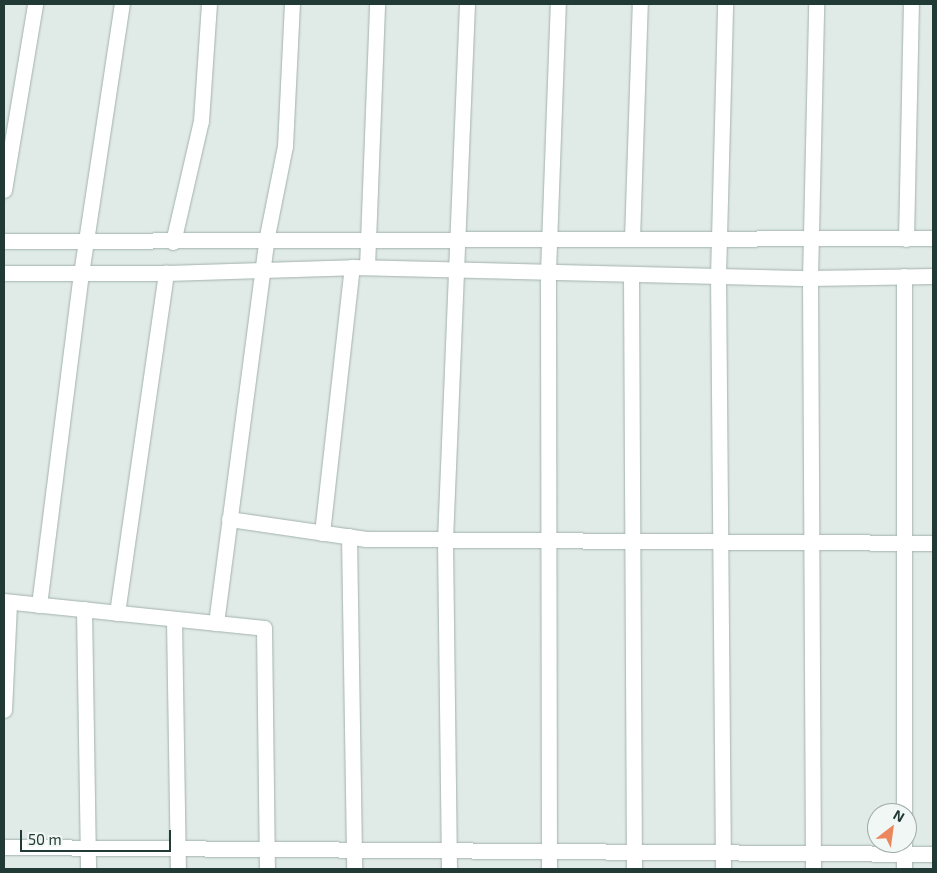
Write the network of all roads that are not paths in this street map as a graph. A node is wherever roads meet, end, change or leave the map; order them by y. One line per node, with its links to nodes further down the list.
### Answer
1 (35, 4): 12 (street)
2 (122, 4): 23 (street)
3 (209, 4): 24 (street)
4 (292, 4): 21 (street)
5 (377, 4): 14 (street)
6 (467, 4): 13 (street)
7 (558, 4): 17 (street)
8 (640, 4): 18 (street)
9 (725, 4): 19 (street)
10 (816, 4): 22 (street)
11 (911, 4): 15 (street)
12 (4, 190)
13 (457, 237): 14 (street); 17 (street); 26 (street)
14 (368, 238): 21 (street); 25 (street)
15 (906, 238): 16 (street); 22 (street)
16 (933, 238)
17 (550, 239): 18 (street); 28 (street)
18 (632, 239): 19 (street)
19 (720, 240): 22 (street); 33 (street)
20 (4, 241): 23 (street)
21 (266, 241): 24 (street); 27 (street)
22 (811, 241): 36 (street)
23 (86, 242): 24 (street); 30 (street)
24 (174, 242)
25 (359, 267): 26 (street); 27 (street); 38 (street)
26 (455, 269): 28 (street); 40 (street)
27 (262, 271): 31 (street); 37 (street)
28 (548, 272): 32 (street); 41 (street)
29 (4, 273): 30 (street)
30 (81, 274): 31 (street); 48 (street)
31 (166, 274): 50 (street)
32 (630, 274): 33 (street); 42 (street)
33 (718, 276): 36 (street); 43 (street)
34 (904, 276): 35 (street); 36 (street); 45 (street)
35 (933, 276)
36 (810, 278): 44 (street)
37 (230, 519): 38 (street); 52 (street)
38 (322, 533): 39 (street)
39 (349, 536): 40 (street); 59 (street)
40 (445, 540): 41 (street); 60 (street)
41 (549, 540): 42 (street); 61 (street)
42 (632, 541): 43 (street); 62 (street)
43 (720, 542): 44 (street); 63 (street)
44 (811, 542): 45 (street); 64 (street)
45 (904, 543): 46 (street); 54 (street)
46 (933, 543)
47 (6, 601): 48 (street); 53 (street)
48 (38, 605): 49 (street)
49 (84, 609): 50 (street); 56 (street)
50 (117, 613): 51 (street)
51 (174, 619): 52 (street); 57 (street)
52 (216, 623): 58 (street)
53 (4, 710)
54 (904, 803)
55 (4, 847): 56 (street)
56 (88, 848): 57 (street); 67 (street)
57 (178, 848): 58 (street); 68 (street)
58 (267, 849): 59 (street); 69 (street)
59 (354, 850): 60 (street); 70 (street)
60 (449, 850): 61 (street); 71 (street)
61 (549, 851): 62 (street); 72 (street)
62 (634, 852): 63 (street); 73 (street)
63 (723, 852): 64 (street); 74 (street)
64 (813, 853): 66 (street); 75 (street)
65 (933, 854): 66 (street)
66 (904, 855)
67 (88, 869)
68 (178, 869)
69 (267, 869)
70 (354, 869)
71 (449, 869)
72 (549, 869)
73 (634, 869)
74 (723, 869)
75 (813, 869)

